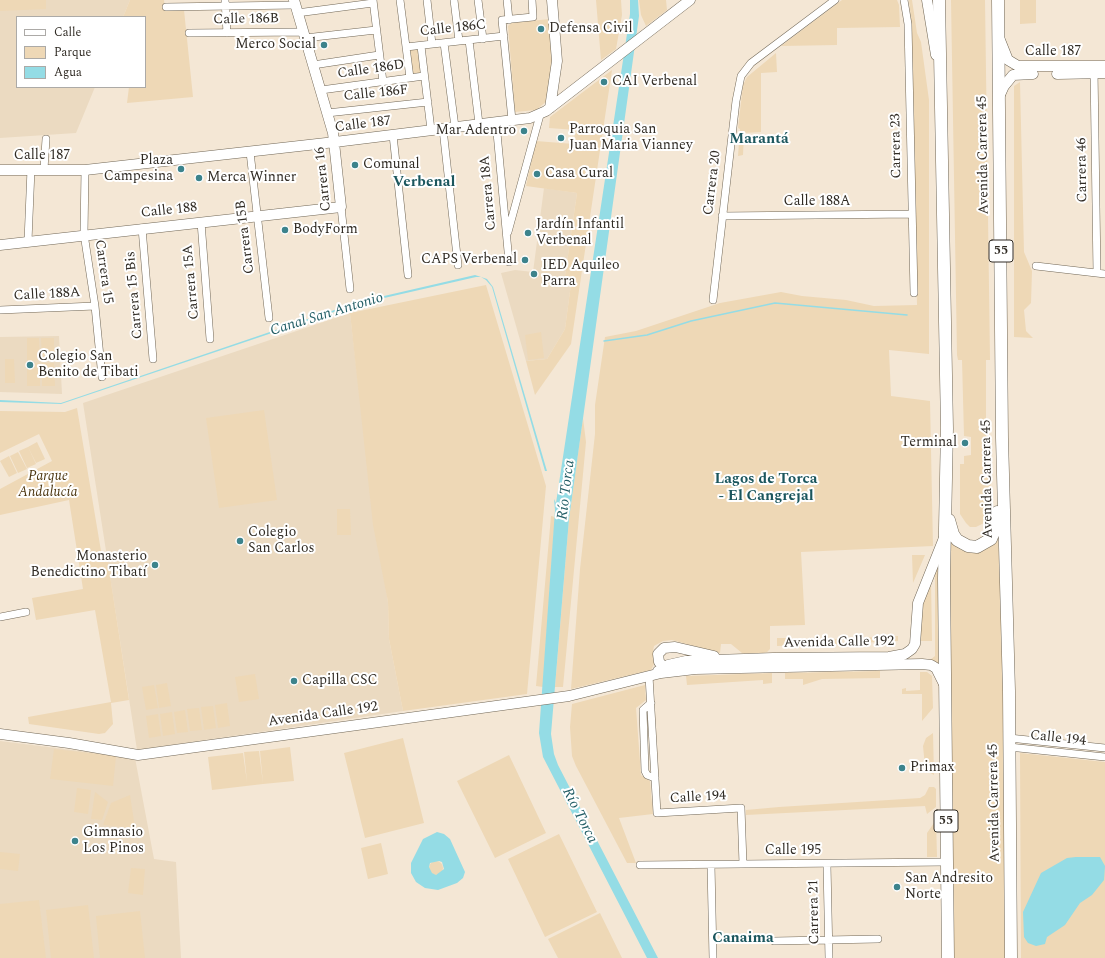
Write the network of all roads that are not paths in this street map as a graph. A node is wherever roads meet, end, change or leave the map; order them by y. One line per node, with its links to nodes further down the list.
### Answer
1 (400, 0): 31 (street)
2 (427, 0): 29 (street)
3 (454, 0): 27 (street)
4 (478, 0): 25 (street)
5 (507, 0): 18 (street)
6 (532, 0): 18 (street)
7 (552, 0): 41 (street)
8 (690, 0): 43 (street, Calle 187)
9 (835, 0): 66 (street, Carrera 20)
10 (904, 0): 64 (street, Carrera 23)
11 (927, 0): 39 (street)
12 (939, 0): 39 (highway, 55)
13 (998, 0): 20 (highway, Avenida Carrera 45 / 55)
14 (373, 1): 16 (street); 19 (street)
15 (225, 3): 16 (street); 17 (street); 22 (street)
16 (295, 6): 23 (street, Carrera 16)
17 (166, 7)
18 (506, 20): 24 (street)
19 (376, 30): 23 (street, Calle 186B); 32 (street)
20 (998, 32): 35 (street, Calle 187); 44 (highway, Avenida Carrera 45 / 55)
21 (189, 33): 22 (street, Calle 186B)
22 (227, 33): 23 (street, Calle 186B)
23 (304, 35): 33 (street, Carrera 16)
24 (504, 36): 25 (street, Calle 186C); 49 (street)
25 (483, 39): 26 (street, Calle 186C)
26 (469, 40): 27 (street, Calle 186C); 51 (street)
27 (459, 41): 28 (street, Calle 186C)
28 (444, 43): 29 (street, Calle 186C); 52 (street)
29 (432, 44): 30 (street, Calle 186C)
30 (421, 46): 31 (street, Calle 186C); 37 (street)
31 (406, 47): 38 (street)
32 (379, 55): 33 (street); 40 (street)
33 (313, 65): 42 (street, Carrera 16)
34 (1105, 66): 35 (street, Calle 187)
35 (1094, 70): 36 (street, Calle 187); 44 (street, Calle 187); 76 (street, Carrera 46)
36 (1105, 73)
37 (424, 76): 38 (street, Calle 186D); 45 (street)
38 (410, 78): 40 (street, Calle 186D)
39 (941, 81): 89 (highway, 55)
40 (383, 82): 42 (street, Calle 186D)
41 (552, 89): 43 (street); 46 (street)
42 (321, 90): 47 (street, Carrera 16)
43 (563, 98): 46 (street, Calle 187)
44 (998, 99): 88 (highway, Avenida Carrera 45 / 55)
45 (428, 102): 47 (street, Calle 186F); 54 (street)
46 (550, 108): 48 (street, Calle 187)
47 (327, 112): 57 (street, Carrera 16)
48 (540, 114): 49 (street, Calle 187); 70 (street)
49 (512, 120): 50 (street, Calle 187)
50 (496, 122): 51 (street, Calle 187); 70 (street, Carrera 18A)
51 (479, 124): 52 (street, Calle 187)
52 (455, 128): 53 (street, Calle 187)
53 (443, 129): 54 (street, Calle 187); 74 (street)
54 (431, 130): 55 (street, Calle 187)
55 (393, 135): 57 (street, Calle 187); 78 (street)
56 (46, 139): 60 (street)
57 (335, 142): 58 (street, Calle 187); 63 (street, Carrera 16)
58 (250, 152): 62 (street, Calle 187); 65 (street, Carrera 15B)
59 (30, 169): 60 (street, Calle 187); 61 (street, Calle 187); 71 (street)
60 (44, 169): 62 (street, Calle 187)
61 (0, 170)
62 (85, 170): 69 (street, Carrera 15)
63 (342, 207): 65 (street, Calle 188); 79 (street, Carrera 16)
64 (912, 214): 66 (street, Calle 188A); 80 (street, Carrera 23)
65 (257, 216): 67 (street, Calle 188); 84 (street, Carrera 15B)
66 (722, 216): 81 (street, Carrera 20)
67 (201, 222): 68 (street, Calle 188); 85 (street, Carrera 15A)
68 (142, 228): 69 (street, Calle 188); 86 (street, Carrera 15 Bis)
69 (84, 234): 71 (street, Calle 188); 82 (street, Carrera 15)
70 (507, 238): 73 (street, Carrera 18A)
71 (28, 241): 72 (street, Calle 188)
72 (0, 245)
73 (509, 262)
74 (458, 265)
75 (1036, 266): 76 (street)
76 (1097, 273): 77 (street)
77 (1105, 274)
78 (408, 275)
79 (350, 289)
80 (914, 293)
81 (713, 300)
82 (95, 306): 83 (street, Calle 188A); 87 (street, Carrera 15)
83 (0, 310)
84 (269, 318)
85 (210, 339)
86 (153, 359)
87 (102, 377)
88 (1002, 438): 89 (highway); 100 (highway, Avenida Carrera 45 / 55)
89 (946, 507): 90 (highway, 55)
90 (945, 536): 94 (street, Avenida Calle 192); 98 (highway, 55)
91 (26, 612): 92 (street)
92 (0, 617)
93 (725, 659): 94 (street, Avenida Calle 192); 95 (street, Avenida Calle 192); 95 (street)
94 (773, 663): 96 (street, Avenida Calle 192); 98 (street, Avenida Calle 192)
95 (664, 667): 96 (street); 97 (street, Avenida Calle 192)
96 (676, 670): 97 (street, Avenida Calle 192)
97 (649, 676): 99 (street, Avenida Calle 192); 105 (street, Calle 194)
98 (944, 684): 103 (highway, 55)
99 (0, 734)
100 (1009, 742): 101 (street, Calle 194); 102 (street, Calle 194); 114 (highway, Avenida Carrera 45 / 55)
101 (1105, 748)
102 (1105, 757)
103 (947, 862): 107 (street, Calle 195); 113 (highway, 55)
104 (712, 864): 105 (street, Calle 195); 106 (street, Calle 195); 111 (street)
105 (743, 864): 107 (street, Calle 195)
106 (640, 865)
107 (827, 865): 108 (street, Carrera 21)
108 (829, 938): 109 (street); 110 (street); 112 (street, Carrera 21)
109 (878, 939)
110 (774, 941)
111 (713, 958)
112 (829, 958)
113 (948, 958)
114 (1011, 958)

